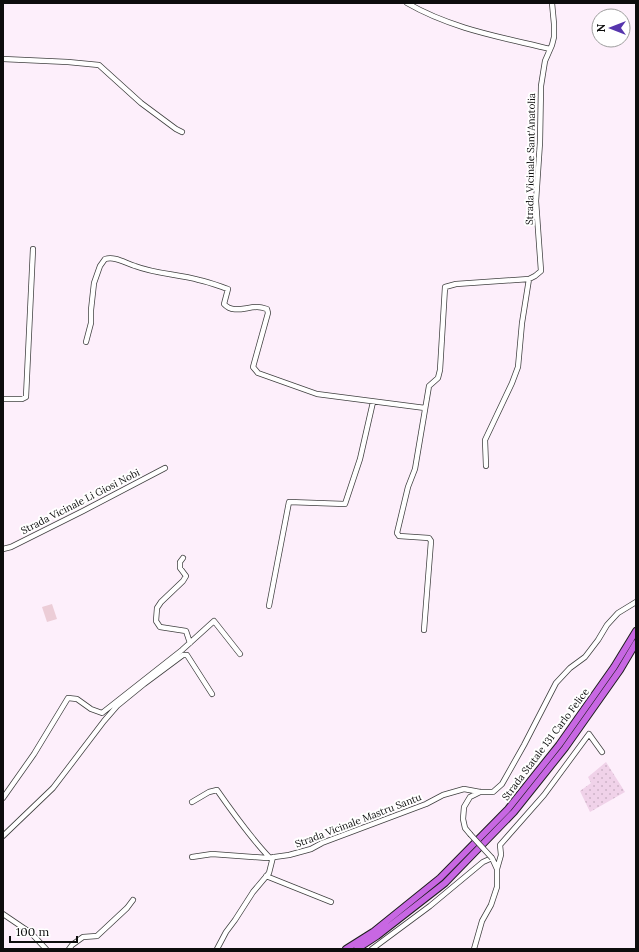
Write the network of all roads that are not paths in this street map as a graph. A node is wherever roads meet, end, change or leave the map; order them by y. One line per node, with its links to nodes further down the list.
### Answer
1 (407, 3): 3 (street)
2 (552, 3): 3 (street, Strada Vicinale Sant'Anatolia)
3 (550, 49): 7 (street, Strada Vicinale Sant'Anatolia)
4 (3, 59): 5 (street)
5 (182, 132)
6 (33, 249): 9 (street)
7 (529, 278): 11 (street); 12 (street)
8 (86, 342): 10 (street)
9 (3, 399)
10 (373, 402): 11 (street); 17 (street)
11 (425, 408): 18 (street)
12 (486, 466)
13 (165, 468): 14 (street, Strada Vicinale Li Giosi Nobi)
14 (3, 549)
15 (183, 558): 20 (street)
16 (636, 602): 25 (street)
17 (269, 606)
18 (424, 630)
19 (636, 631): 40 (highway, Strada Statale 131 Carlo Felice)
20 (190, 643): 22 (street); 26 (street)
21 (636, 643): 41 (highway, Strada Statale 131 Carlo Felice)
22 (240, 654)
23 (212, 694): 28 (street)
24 (602, 752): 32 (street)
25 (480, 792): 30 (street, Strada Vicinale Mastru Santu); 31 (street, bridge)
26 (3, 798)
27 (192, 802): 30 (street)
28 (3, 836)
29 (192, 857): 30 (street, Strada Vicinale Mastru Santu)
30 (271, 858): 33 (street)
31 (492, 858): 32 (street); 42 (street)
32 (497, 869): 43 (street)
33 (266, 876): 35 (street); 39 (street)
34 (133, 900): 38 (street)
35 (331, 902)
36 (3, 914): 37 (street)
37 (46, 949)
38 (69, 949)
39 (217, 949)
40 (346, 949)
41 (357, 949)
42 (372, 949)
43 (474, 949)

